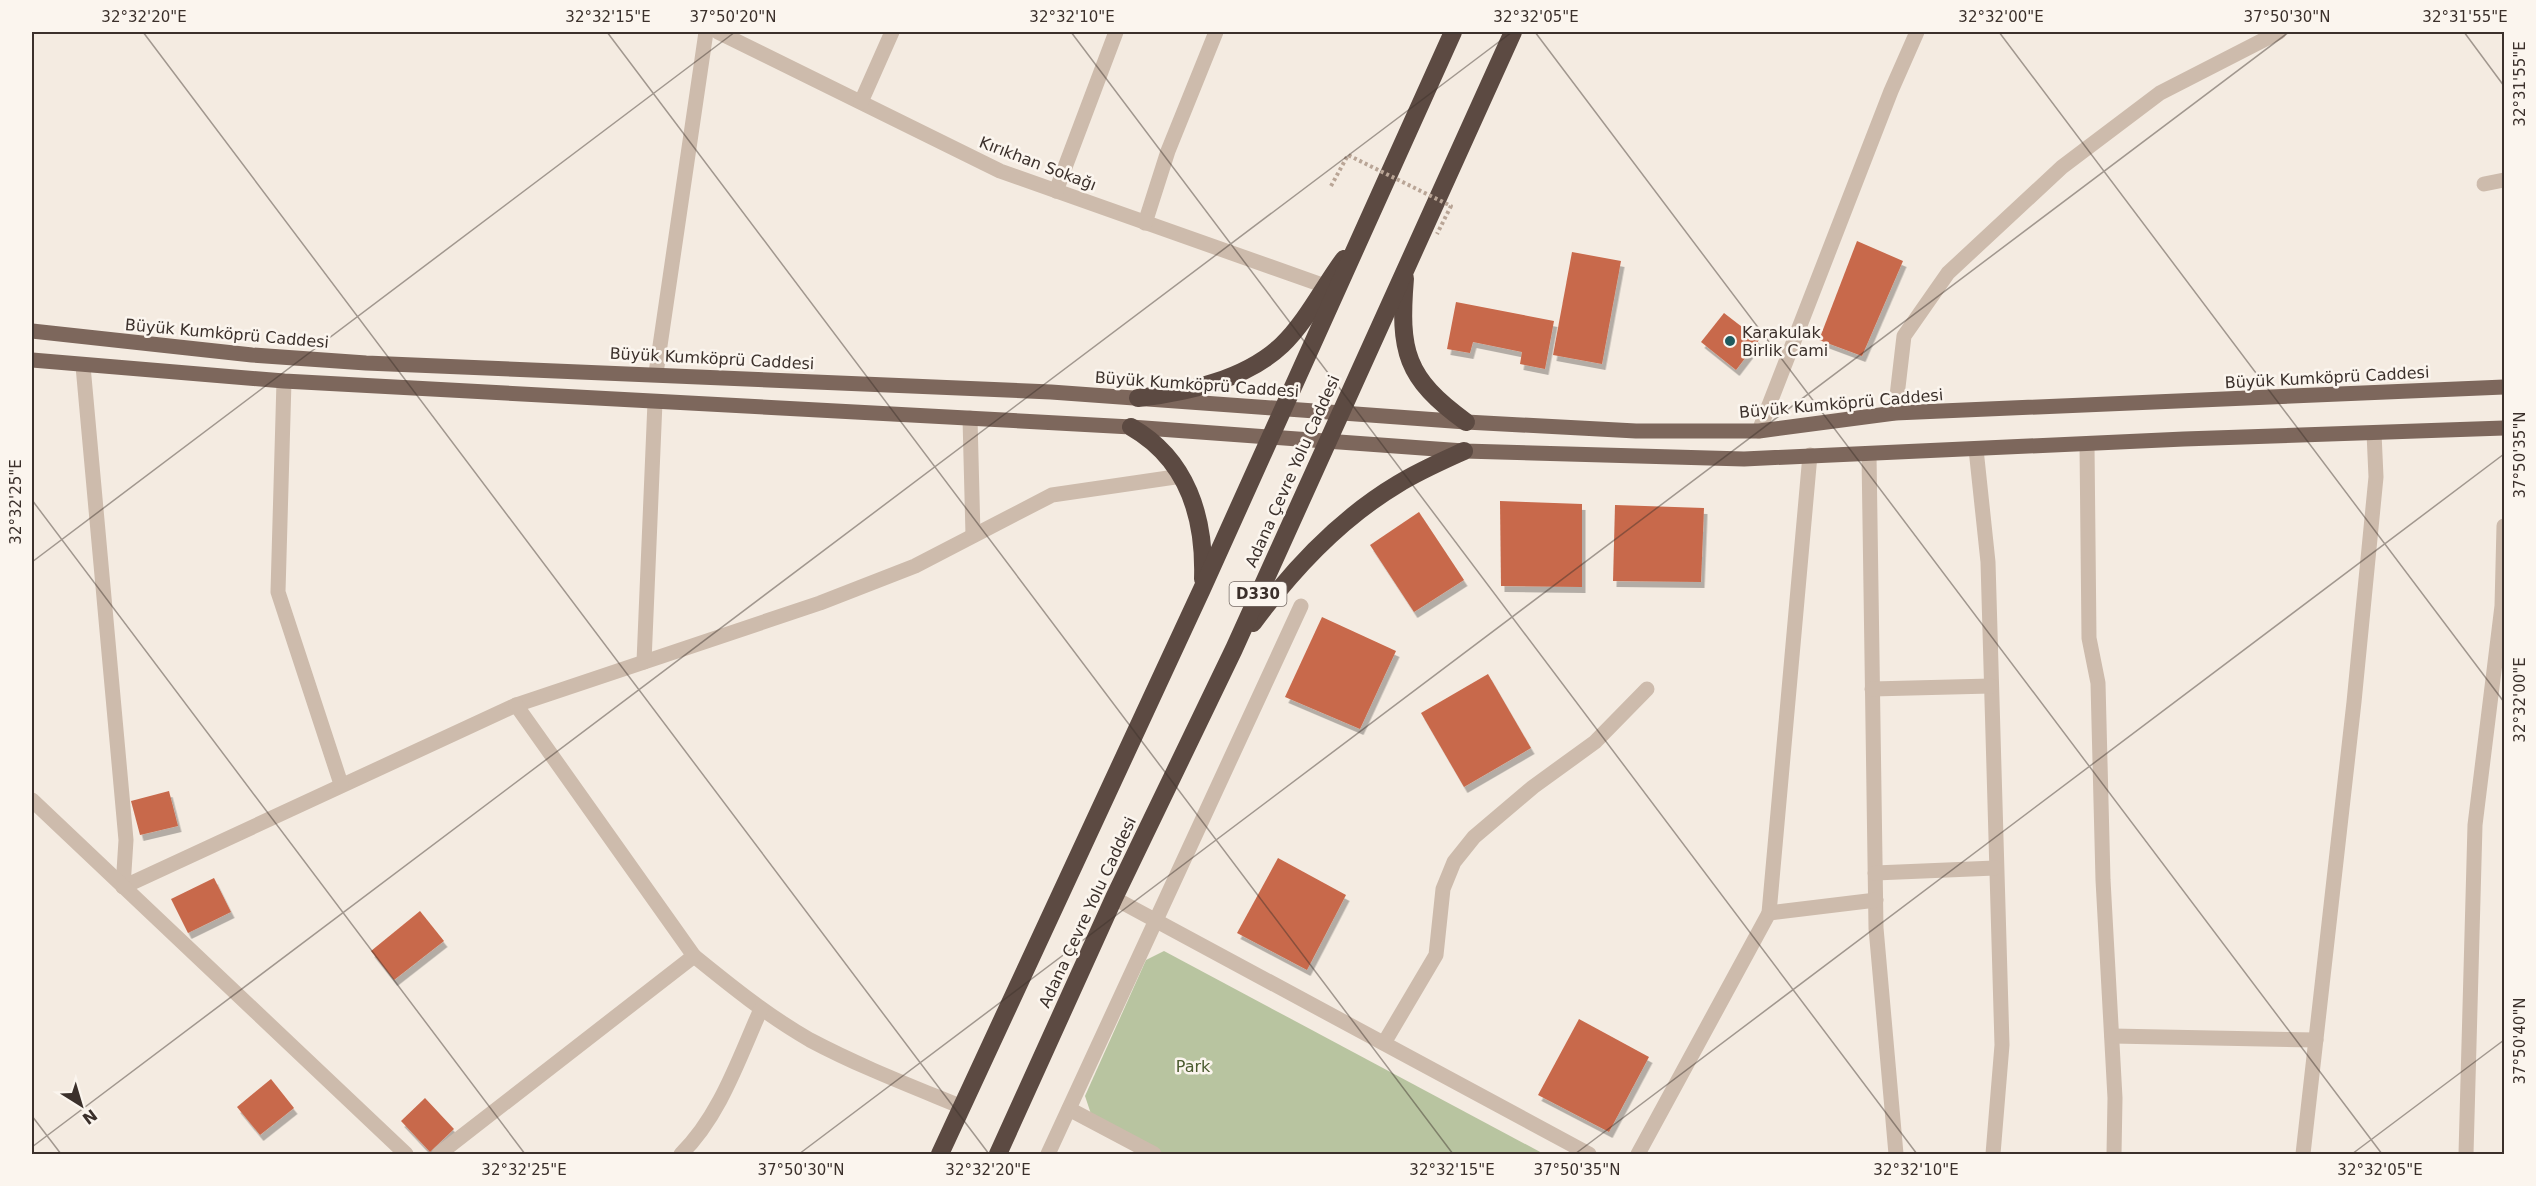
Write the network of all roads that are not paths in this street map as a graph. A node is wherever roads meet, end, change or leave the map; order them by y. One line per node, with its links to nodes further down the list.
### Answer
1 (706, 32): 21 (street)
2 (718, 32): 10 (street, Kırıkhan Sokağı)
3 (892, 32): 10 (street)
4 (1116, 32): 13 (street)
5 (1216, 32): 14 (street)
6 (1453, 32): 15 (highway, Adana Çevre Yolu Caddesi / D330)
7 (1513, 32): 16 (highway, Adana Çevre Yolu Caddesi / D330)
8 (1917, 32): 33 (street)
9 (2279, 32): 28 (street)
10 (861, 102): 13 (street, Kırıkhan Sokağı)
11 (2505, 180): 12 (street)
12 (2484, 183)
13 (1056, 191): 14 (street, Kırıkhan Sokağı)
14 (1145, 223): 17 (street, Kırıkhan Sokağı)
15 (1364, 234): 17 (highway); 26 (highway, Adana Çevre Yolu Caddesi / D330)
16 (1406, 265): 27 (highway, Adana Çevre Yolu Caddesi / D330); 30 (highway)
17 (1325, 286): 24 (highway)
18 (32, 332): 21 (main road, Büyük Kumköprü Caddesi)
19 (32, 360): 20 (main road)
20 (83, 366): 22 (main road); 57 (street)
21 (656, 373): 24 (main road, Büyük Kumköprü Caddesi)
22 (284, 381): 25 (main road); 53 (street)
23 (2505, 387): 28 (main road, Büyük Kumköprü Caddesi)
24 (1138, 398): 26 (main road, Büyük Kumköprü Caddesi)
25 (656, 402): 29 (main road); 48 (street)
26 (1285, 409): 27 (main road, Büyük Kumköprü Caddesi); 35 (highway, Adana Çevre Yolu Caddesi / D330)
27 (1340, 413): 30 (main road, Büyük Kumköprü Caddesi); 36 (highway, Adana Çevre Yolu Caddesi / D330)
28 (1895, 413): 33 (main road, Büyük Kumköprü Caddesi)
29 (970, 418): 31 (main road); 44 (street)
30 (1466, 422): 33 (main road, Büyük Kumköprü Caddesi)
31 (1131, 427): 35 (main road); 42 (highway)
32 (2505, 428): 34 (main road)
33 (1759, 431)
34 (2374, 433): 37 (main road); 65 (street)
35 (1272, 437): 36 (main road); 45 (highway, Adana Çevre Yolu Caddesi / D330)
36 (1327, 441): 39 (main road); 47 (highway, Adana Çevre Yolu Caddesi / D330)
37 (2087, 444): 38 (main road); 64 (street)
38 (1976, 449): 40 (main road); 49 (street)
39 (1464, 451): 41 (main road); 47 (highway)
40 (1869, 454): 41 (main road); 51 (street)
41 (1810, 455): 60 (street)
42 (1182, 476): 44 (street); 45 (highway)
43 (2505, 526): 82 (street)
44 (974, 535): 48 (street)
45 (1202, 589): 67 (highway, Adana Çevre Yolu Caddesi / D330)
46 (1301, 606): 61 (street)
47 (1234, 649): 58 (highway, Adana Çevre Yolu Caddesi / D330)
48 (644, 662): 52 (street)
49 (1991, 686): 51 (street); 55 (street)
50 (1647, 689): 66 (street)
51 (1872, 689): 56 (street)
52 (516, 705): 53 (street); 62 (street)
53 (341, 784): 57 (street)
54 (32, 800): 57 (street)
55 (1995, 868): 56 (street); 79 (street)
56 (1875, 873): 59 (street)
57 (123, 887): 69 (street)
58 (1114, 898): 61 (street); 73 (highway, Adana Çevre Yolu Caddesi / D330)
59 (1876, 900): 60 (street); 78 (street)
60 (1769, 913): 77 (street)
61 (1156, 920): 66 (street); 68 (street)
62 (694, 956): 63 (street); 70 (street)
63 (761, 1009): 67 (street); 71 (street)
64 (2112, 1036): 65 (street); 80 (street)
65 (2316, 1040): 81 (street)
66 (1384, 1043): 76 (street)
67 (962, 1107): 72 (highway, Adana Çevre Yolu Caddesi / D330)
68 (1069, 1109): 74 (street); 75 (street)
69 (406, 1155)
70 (439, 1155)
71 (681, 1155)
72 (940, 1155)
73 (998, 1155)
74 (1048, 1155)
75 (1154, 1155)
76 (1589, 1155)
77 (1638, 1155)
78 (1896, 1155)
79 (1993, 1155)
80 (2114, 1155)
81 (2302, 1155)
82 (2466, 1155)

